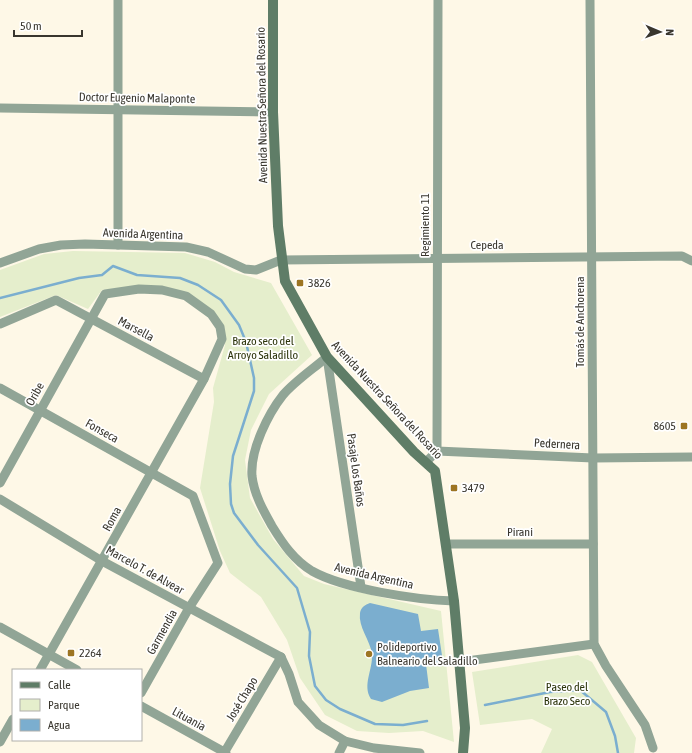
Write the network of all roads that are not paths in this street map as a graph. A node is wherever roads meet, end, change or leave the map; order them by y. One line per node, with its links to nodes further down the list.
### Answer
1 (118, 0): 6 (street)
2 (273, 0): 7 (street, Avenida Nuestra Señora del Rosario)
3 (438, 0): 10 (street, Regimiento 11)
4 (590, 0): 9 (street, Tomás de Anchorena)
5 (0, 108): 6 (street, Doctor Eugenio Malaponte)
6 (118, 110): 7 (street, Doctor Eugenio Malaponte); 8 (street)
7 (273, 112): 11 (street, Avenida Nuestra Señora del Rosario)
8 (118, 245): 11 (street, Avenida Argentina); 13 (street, Avenida Argentina)
9 (591, 256): 10 (street, Cepeda); 12 (street, Cepeda); 22 (street, Tomás de Anchorena)
10 (437, 258): 11 (street, Cepeda); 20 (street, Regimiento 11)
11 (281, 260): 16 (street, Avenida Nuestra Señora del Rosario)
12 (692, 261)
13 (0, 263)
14 (91, 318): 15 (street, Marsella); 17 (street, Marsella); 17 (street, Oribe); 19 (street, Oribe)
15 (0, 324)
16 (327, 357): 23 (street, Avenida Nuestra Señora del Rosario); 31 (street, Pasaje Los Baños); 31 (street, Avenida Argentina)
17 (204, 379): 24 (street, Roma)
18 (0, 388): 19 (street, Fonseca)
19 (40, 410): 24 (street, Fonseca); 25 (street, Oribe)
20 (437, 451): 22 (street, Pedernera); 23 (street)
21 (692, 457): 22 (street, Pedernera)
22 (593, 458): 28 (street, Tomás de Anchorena)
23 (426, 462): 27 (street, Avenida Nuestra Señora del Rosario)
24 (152, 472): 29 (street, Roma); 30 (street, Fonseca)
25 (0, 483)
26 (0, 499): 29 (street, Marcelo T. de Alvear)
27 (446, 544): 28 (street, Pirani); 32 (street, Avenida Nuestra Señora del Rosario)
28 (593, 544): 35 (street, Tomás de Anchorena)
29 (102, 561): 33 (street, Marcelo T. de Alvear); 36 (street, Roma)
30 (218, 563): 33 (street, Garmendia)
31 (361, 587): 32 (street, Avenida Argentina)
32 (454, 600): 38 (street, Avenida Nuestra Señora del Rosario)
33 (189, 608): 37 (street, Marcelo T. de Alvear); 41 (street, Garmendia)
34 (0, 627): 36 (street)
35 (594, 644): 38 (street); 46 (street)
36 (49, 654): 39 (street, Roma); 40 (street)
37 (281, 657): 44 (street); 47 (street, José Chapo)
38 (459, 662): 50 (street, Avenida Nuestra Señora del Rosario)
39 (41, 669)
40 (75, 669)
41 (142, 691)
42 (142, 707): 47 (street, Lituania)
43 (12, 721): 45 (street)
44 (345, 741): 48 (street); 49 (street)
45 (0, 742)
46 (653, 748)
47 (224, 753)
48 (339, 753)
49 (420, 753)
50 (463, 753)

